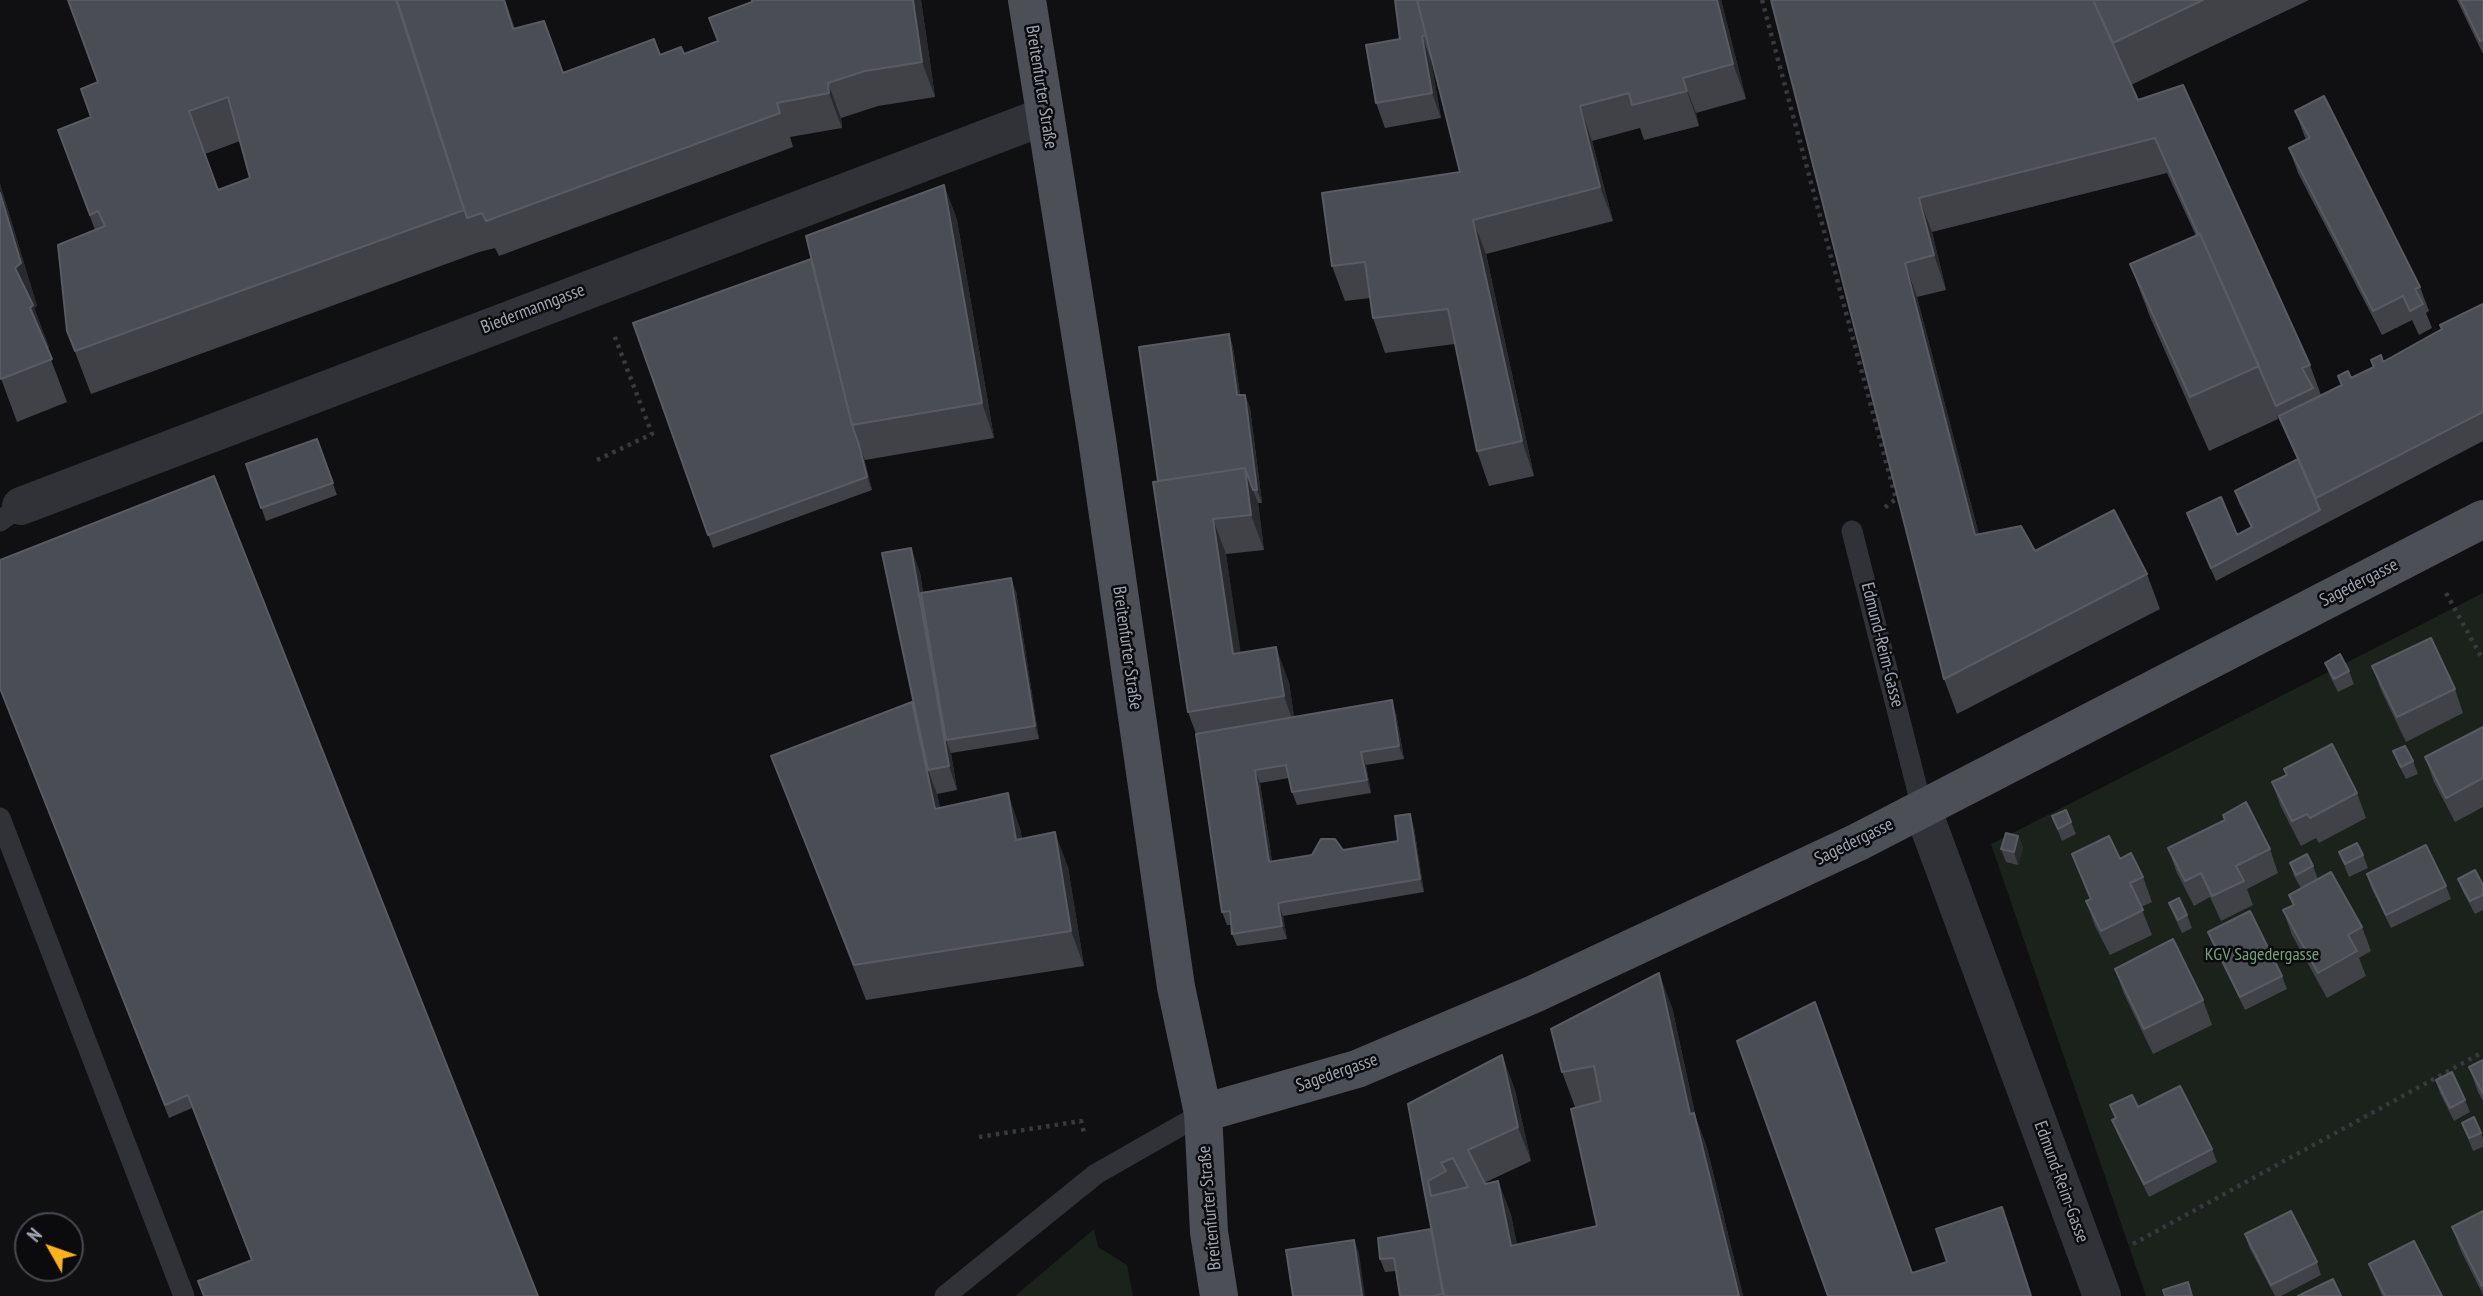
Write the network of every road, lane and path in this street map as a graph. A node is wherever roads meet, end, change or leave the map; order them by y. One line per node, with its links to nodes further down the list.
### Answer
1 (1027, 0): 3 (main road, Breitenfurter Straße)
2 (1762, 0): 8 (path)
3 (1045, 116): 4 (street, Biedermanngasse); 14 (main road, Breitenfurter Straße)
4 (596, 285): 5 (path); 6 (street, Biedermanngasse)
5 (597, 460)
6 (11, 513)
7 (2483, 519): 9 (main road, Sagedergasse)
8 (1852, 531): 11 (lane, Edmund-Reim-Gasse)
9 (2423, 551): 10 (path); 11 (main road, Sagedergasse)
10 (2483, 660)
11 (1922, 808): 14 (main road, Sagedergasse); 17 (street, Edmund-Reim-Gasse)
12 (0, 818): 18 (lane)
13 (2483, 1052): 17 (path)
14 (1203, 1113): 16 (lane); 20 (main road, Breitenfurter Straße)
15 (979, 1137): 16 (path)
16 (1096, 1174): 19 (lane)
17 (2097, 1281)
18 (184, 1296)
19 (945, 1296)
20 (1219, 1296)

